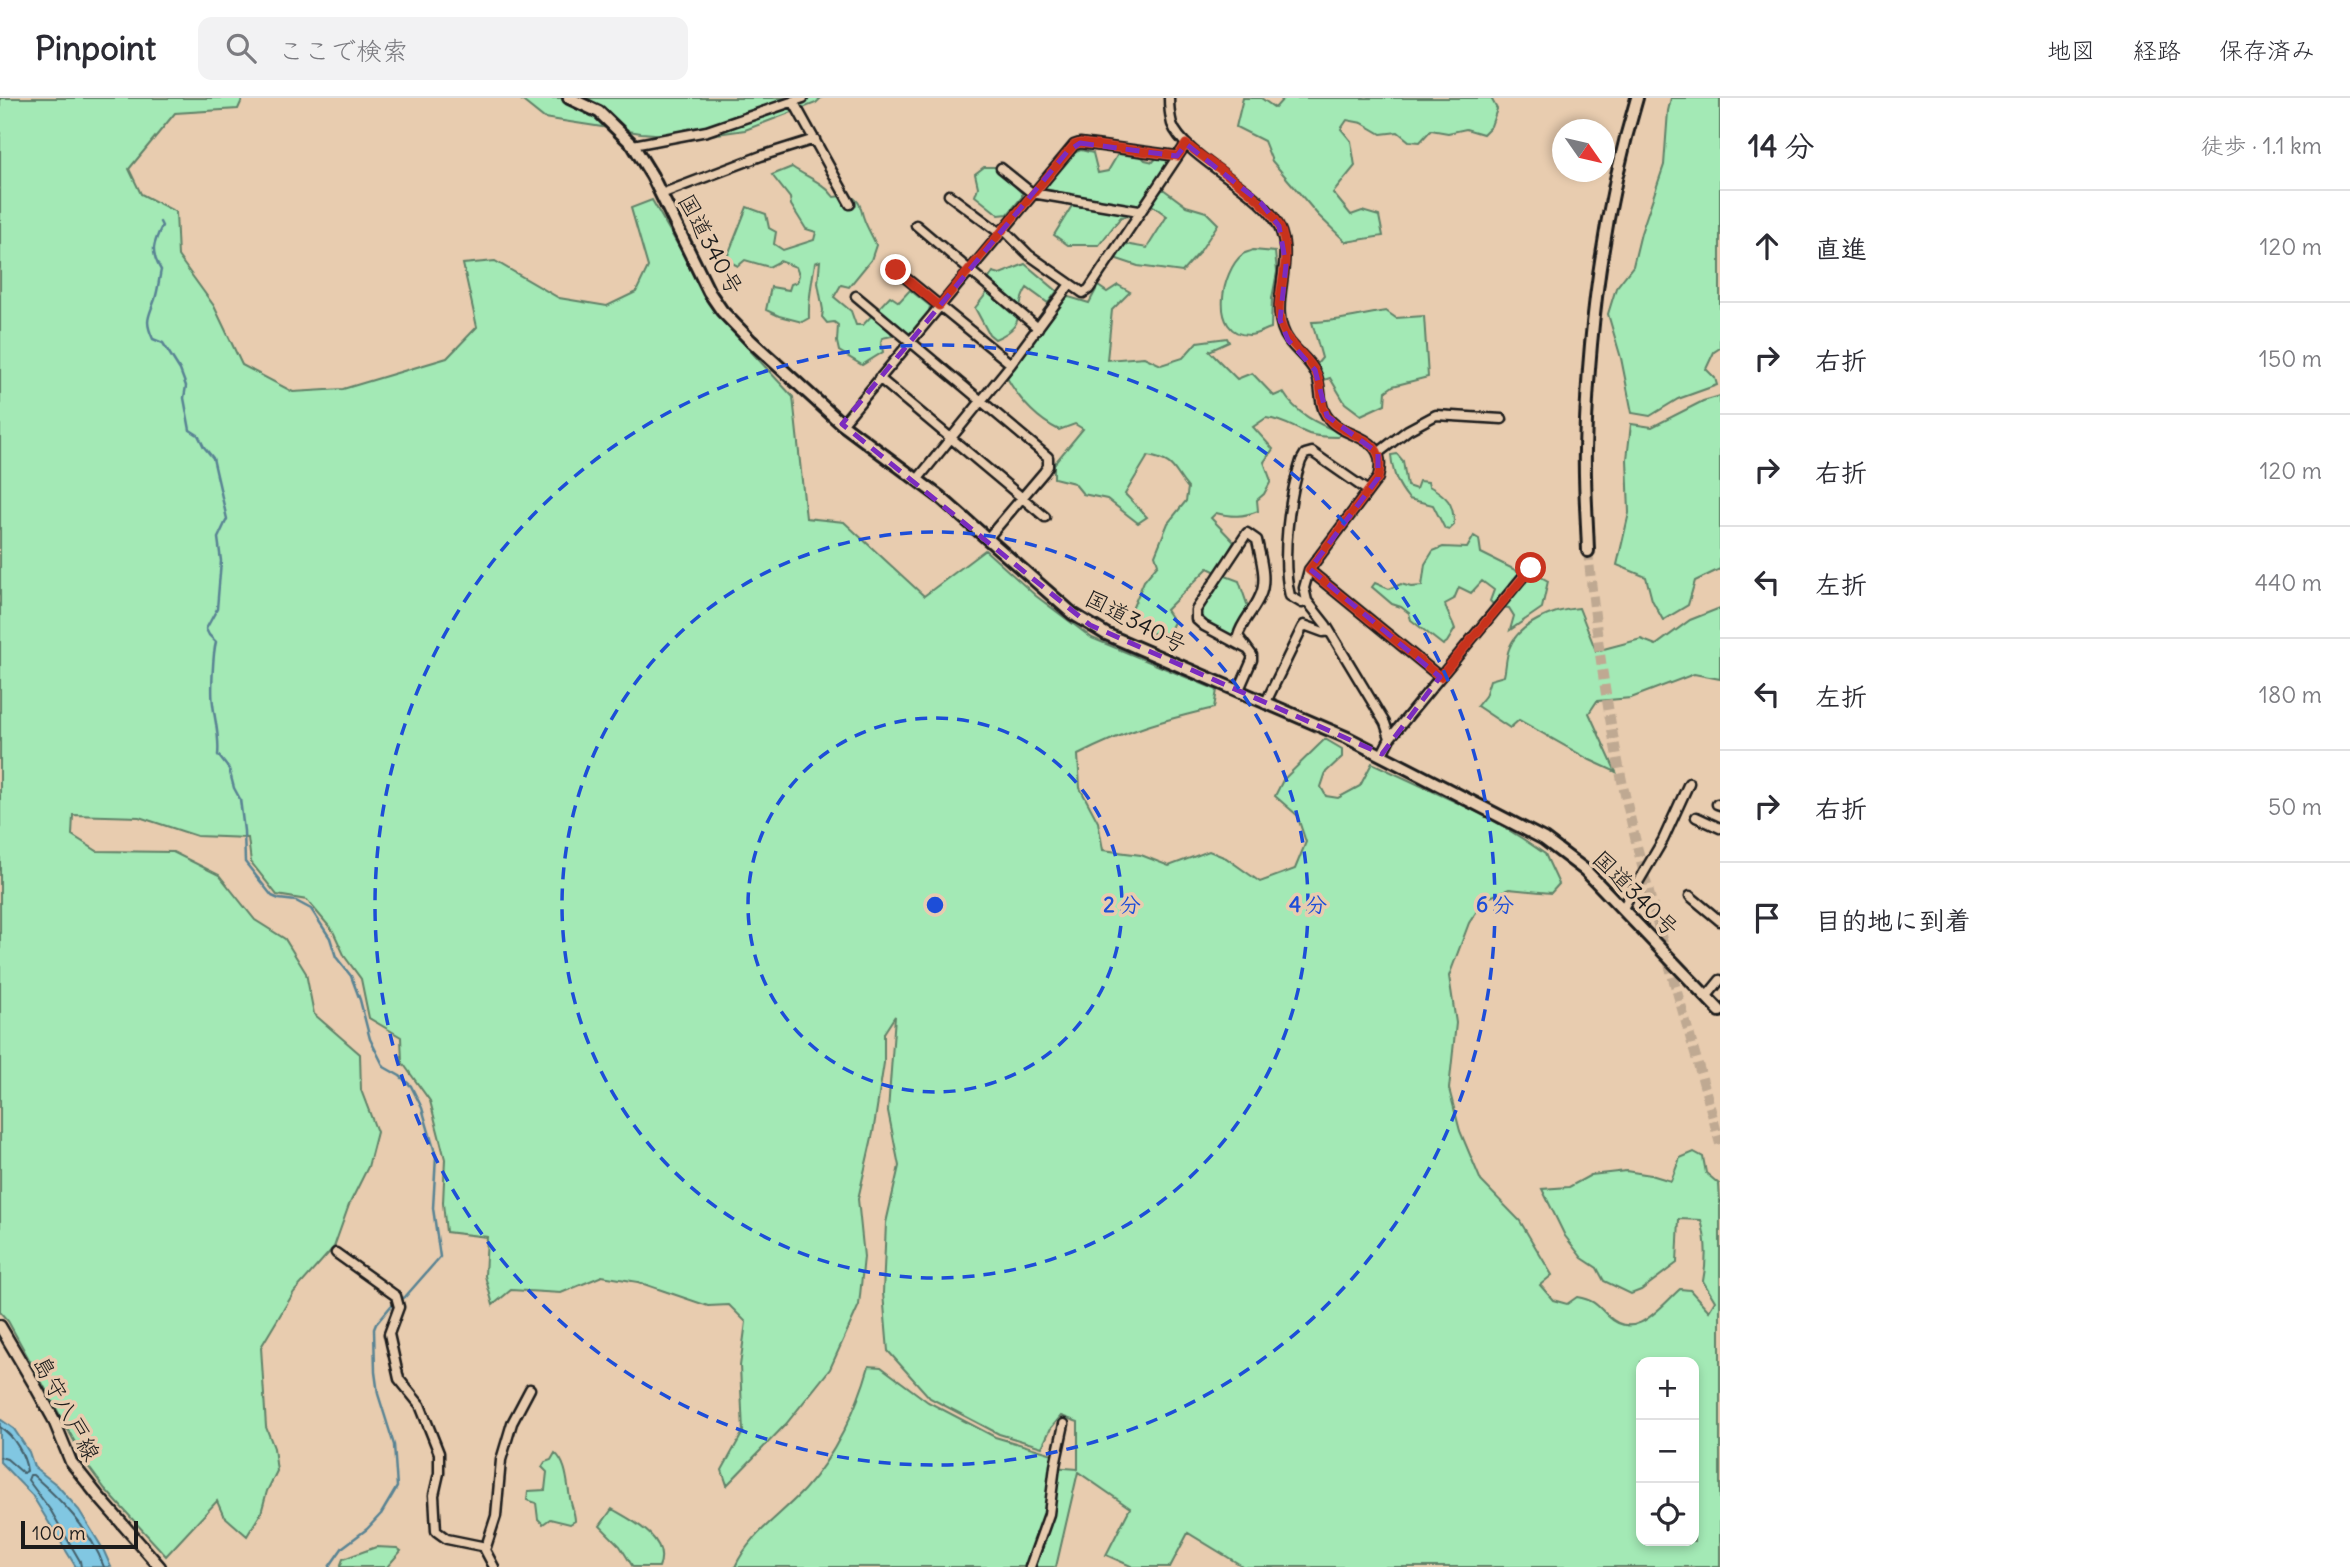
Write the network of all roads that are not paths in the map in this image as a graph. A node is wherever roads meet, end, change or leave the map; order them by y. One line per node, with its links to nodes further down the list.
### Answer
1 (569, 98): 8 (highway, 国道340号)
2 (803, 98): 5 (street)
3 (1169, 98): 7 (street)
4 (1637, 98): 37 (highway)
5 (793, 101): 6 (street); 8 (street)
6 (815, 139): 12 (street); 14 (street)
7 (1186, 144): 9 (street); 31 (street)
8 (633, 145): 12 (highway, 国道340号)
9 (1178, 156): 11 (street); 15 (street)
10 (1001, 167): 11 (street)
11 (1032, 193): 15 (street); 17 (street)
12 (661, 194): 29 (highway, 国道340号)
13 (949, 195): 17 (street)
14 (850, 204)
15 (1139, 211): 20 (street)
16 (916, 225): 19 (street)
17 (1001, 231): 19 (street); 20 (street)
18 (896, 270): 22 (street)
19 (970, 270): 22 (street); 23 (street)
20 (1070, 284): 23 (street)
21 (856, 296): 24 (street)
22 (939, 306): 24 (street); 25 (street)
23 (1038, 328): 25 (street)
24 (909, 342): 26 (street); 27 (street)
25 (1011, 364): 27 (street)
26 (879, 378): 29 (street); 30 (street)
27 (980, 402): 30 (street); 34 (street)
28 (1502, 419): 31 (street)
29 (842, 424): 32 (highway, 国道340号)
30 (949, 438): 32 (street); 34 (street)
31 (1378, 453): 33 (street)
32 (917, 480): 36 (highway, 国道340号)
33 (1368, 492): 39 (street); 40 (street)
34 (1021, 497): 35 (street); 36 (street)
35 (1045, 516)
36 (987, 539): 44 (highway, 国道340号)
37 (1588, 551)
38 (1531, 568): 43 (street)
39 (1309, 570): 40 (street); 43 (street)
40 (1307, 601): 41 (street)
41 (1329, 631): 45 (street); 46 (street)
42 (1247, 649): 42 (street); 44 (street)
43 (1440, 677): 46 (street)
44 (1238, 692): 45 (highway, 国道340号)
45 (1265, 704): 47 (highway, 国道340号)
46 (1390, 737): 47 (street)
47 (1382, 754): 52 (highway, 国道340号)
48 (1689, 783): 52 (street)
49 (1696, 817): 50 (street)
50 (1720, 828)
51 (1690, 896): 53 (street)
52 (1623, 908): 55 (highway, 国道340号)
53 (1720, 920)
54 (1720, 981): 55 (street)
55 (1707, 996): 56 (highway, 国道340号)
56 (1720, 1011)
57 (336, 1253): 61 (street)
58 (0, 1326): 62 (main road, 島守八戸線)
59 (530, 1389): 61 (street)
60 (1064, 1424): 64 (street)
61 (486, 1547): 63 (street)
62 (160, 1567)
63 (494, 1567)
64 (1030, 1567)

